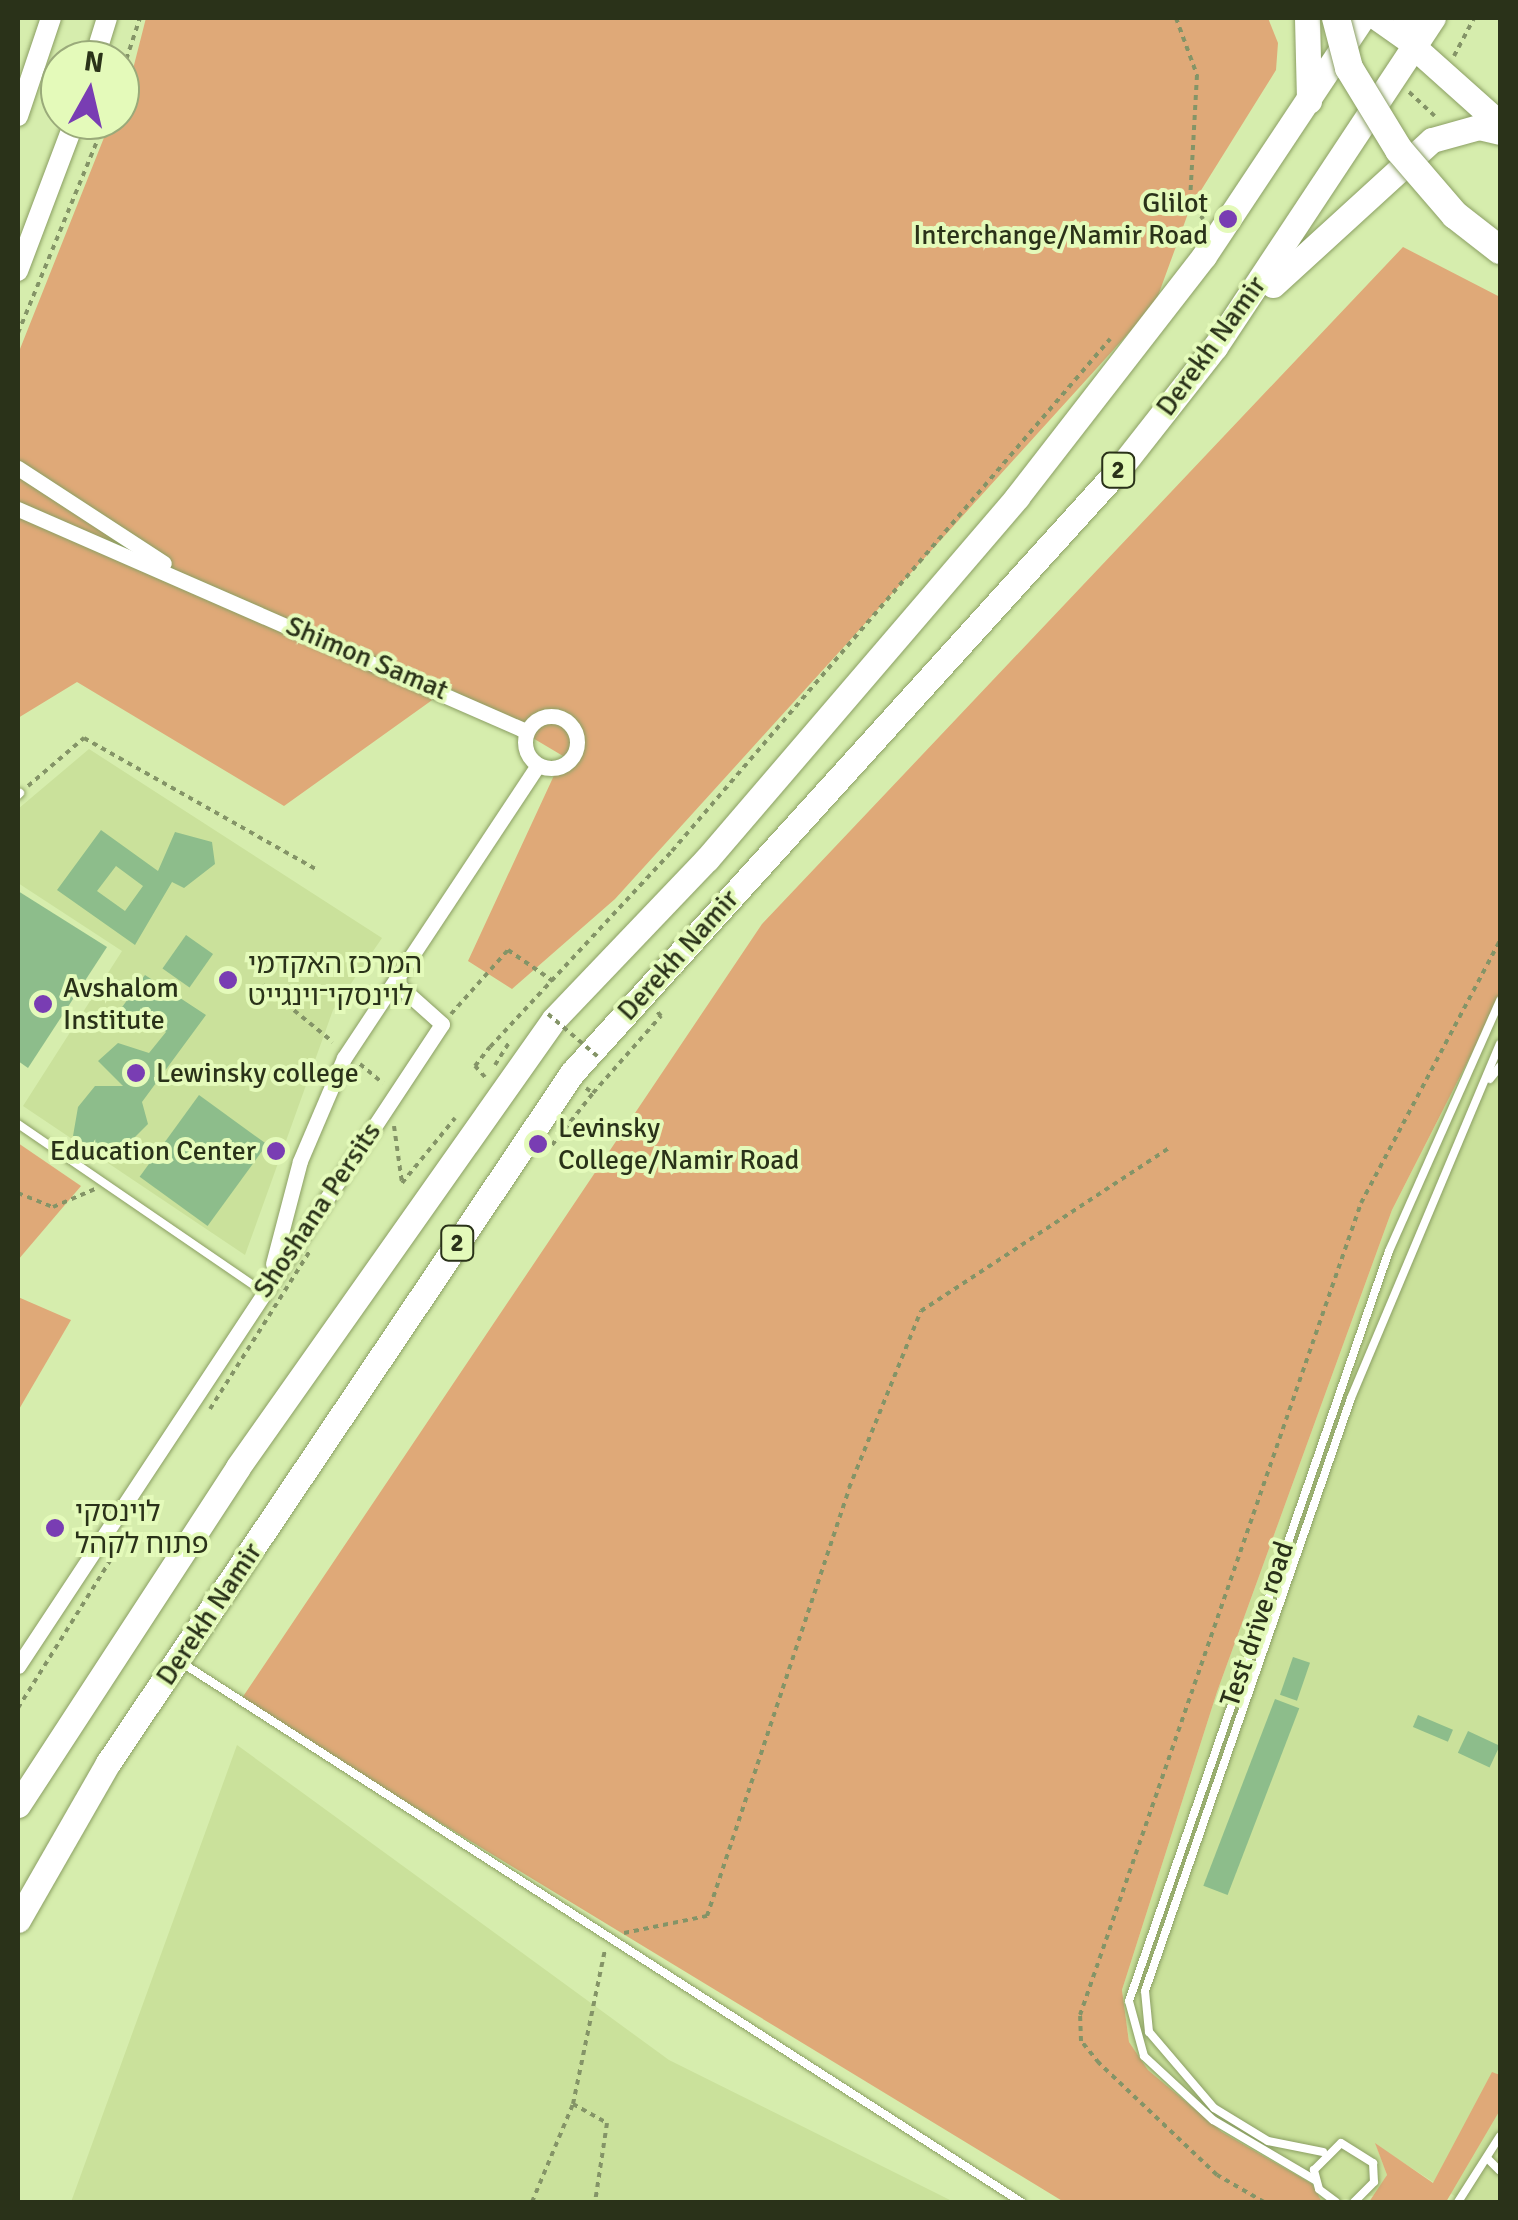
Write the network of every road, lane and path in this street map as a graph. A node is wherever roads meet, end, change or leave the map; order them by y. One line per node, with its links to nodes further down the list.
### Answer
1 (51, 18): 11 (street)
2 (1176, 18): 15 (path)
3 (1307, 18): 10 (highway)
4 (1336, 18): 16 (highway, bridge)
5 (1362, 18): 10 (highway, Derekh Namir / 2)
6 (1373, 18): 9 (street)
7 (1405, 18): 9 (highway)
8 (1433, 18): 9 (highway, 2)
9 (1414, 47): 12 (highway); 20 (highway, Derekh Namir / 2)
10 (1309, 105): 58 (highway, Derekh Namir / 2)
11 (18, 116)
12 (1500, 128): 20 (highway)
13 (67, 140): 17 (street)
14 (98, 140): 18 (path)
15 (1202, 219)
16 (1500, 250)
17 (18, 270)
18 (18, 333)
19 (1113, 335): 29 (path)
20 (1215, 347): 55 (highway, Derekh Namir / 2)
21 (18, 468): 23 (street, Shimon Samat)
22 (18, 509): 23 (street, Shimon Samat)
23 (206, 589): 24 (street, Shimon Samat)
24 (526, 731): 25 (street); 25 (street)
25 (538, 765): 30 (street)
26 (19, 794): 27 (path)
27 (316, 869)
28 (1500, 940): 70 (path)
29 (551, 980): 32 (path); 35 (path); 43 (path)
30 (396, 983): 35 (street); 37 (street)
31 (263, 985): 37 (path)
32 (560, 986)
33 (1500, 1001): 66 (lane, Test drive road)
34 (548, 1014): 38 (path, bridge)
35 (442, 1024): 41 (street, Shoshana Persits)
36 (1500, 1044): 40 (lane, Test drive road)
37 (347, 1053): 41 (path); 52 (street)
38 (598, 1056)
39 (1500, 1066): 40 (lane)
40 (1484, 1086): 63 (lane, Test drive road)
41 (395, 1093): 45 (street, Shoshana Persits)
42 (593, 1093): 47 (path)
43 (476, 1094)
44 (463, 1109): 45 (path)
45 (384, 1110): 51 (street, Shoshana Persits)
46 (18, 1124): 49 (lane)
47 (552, 1145)
48 (1169, 1148): 60 (path)
49 (103, 1182): 50 (path); 52 (lane)
50 (18, 1193)
51 (299, 1234): 52 (street, Shoshana Persits); 53 (path)
52 (266, 1284): 56 (street, Shoshana Persits)
53 (204, 1417)
54 (119, 1546): 57 (path)
55 (177, 1660): 59 (highway, Derekh Namir / 2); 60 (lane)
56 (18, 1666)
57 (18, 1708)
58 (18, 1805)
59 (18, 1920)
60 (607, 1937): 61 (path); 69 (lane)
61 (573, 2104): 67 (path); 68 (path)
62 (1500, 2136): 64 (lane)
63 (1323, 2152): 66 (lane); 72 (lane, Test drive road)
64 (1487, 2158): 65 (lane); 73 (lane)
65 (1500, 2171)
66 (1315, 2180): 71 (lane, Test drive road)
67 (532, 2202)
68 (595, 2202)
69 (1021, 2202)
70 (1264, 2202)
71 (1336, 2202)
72 (1354, 2202)
73 (1458, 2202)

